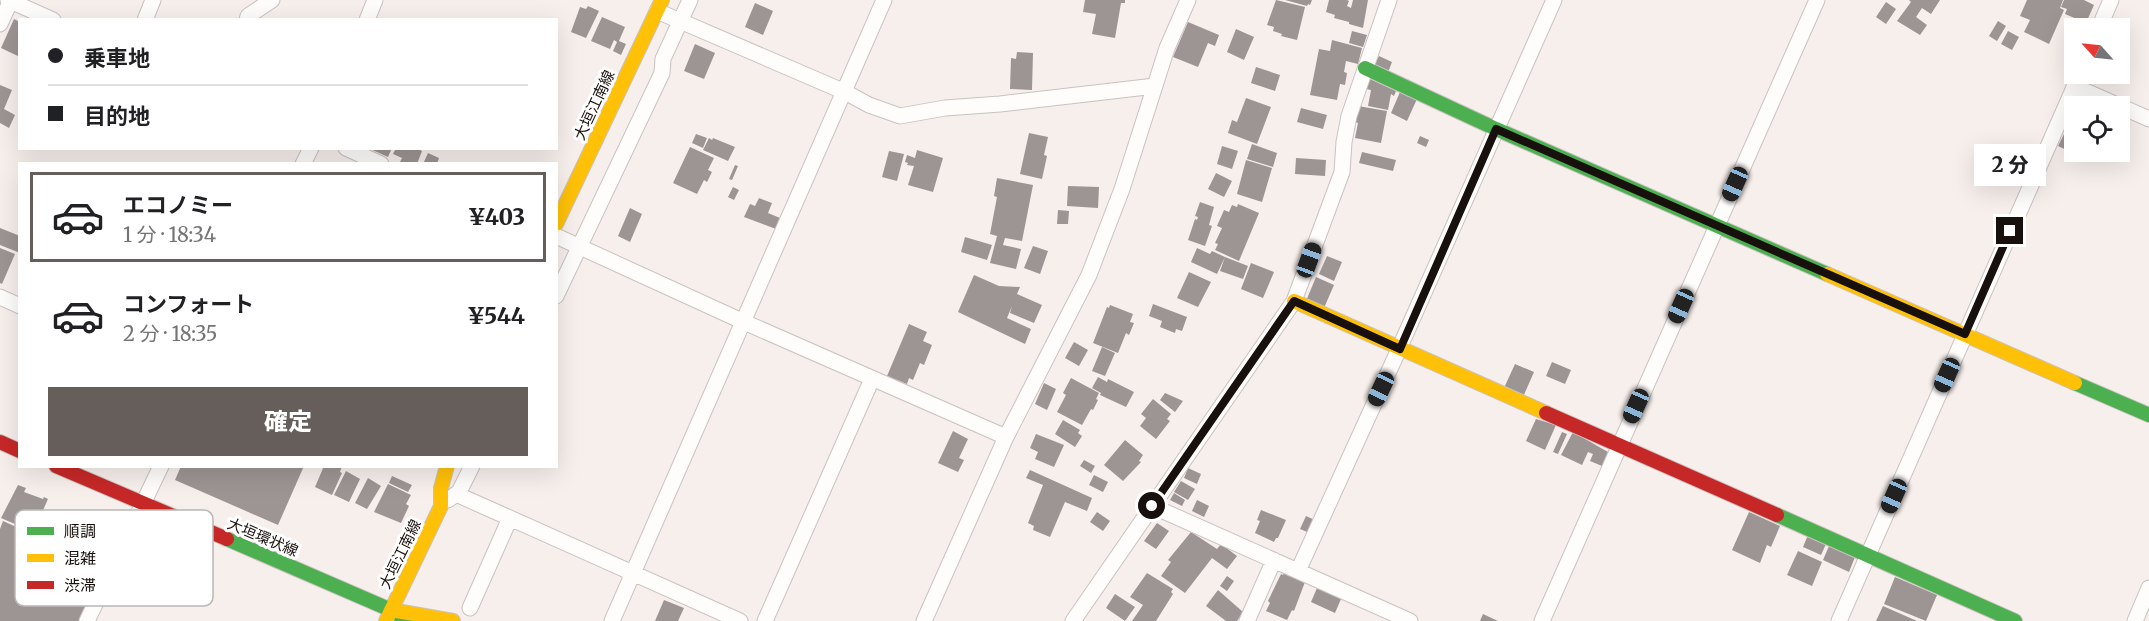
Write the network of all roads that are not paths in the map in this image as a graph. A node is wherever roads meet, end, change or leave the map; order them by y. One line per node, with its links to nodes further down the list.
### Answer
1 (10, 0): 13 (street); 19 (street)
2 (153, 0): 14 (street)
3 (272, 0): 15 (street)
4 (375, 0): 16 (street)
5 (690, 0): 18 (street)
6 (884, 0): 24 (street)
7 (1188, 0): 23 (street)
8 (1389, 0): 20 (street)
9 (1554, 0): 26 (street)
10 (1817, 0): 30 (street)
11 (2107, 1): 17 (street)
12 (659, 5): 18 (street); 29 (street, 大垣江南線)
13 (49, 18)
14 (146, 18)
15 (247, 18)
16 (368, 18)
17 (2102, 18)
18 (681, 21): 24 (street); 32 (street)
19 (0, 24)
20 (1365, 68): 26 (street); 35 (street)
21 (2075, 84): 38 (street)
22 (2084, 84): 25 (street)
23 (1155, 86): 24 (street); 42 (street)
24 (845, 92): 37 (street)
25 (2149, 119)
26 (1496, 129): 30 (street); 39 (street)
27 (350, 150): 28 (street)
28 (377, 162)
29 (558, 220)
30 (1716, 225): 38 (street); 44 (street)
31 (558, 237): 32 (street)
32 (580, 248): 33 (street); 37 (street)
33 (558, 292)
34 (0, 297): 36 (street)
35 (1294, 301): 39 (street); 53 (street)
36 (18, 305)
37 (744, 322): 40 (street); 61 (street)
38 (1965, 334): 41 (street); 58 (street)
39 (1400, 349): 44 (street); 60 (street)
40 (872, 379): 42 (street); 71 (street)
41 (2149, 416)
42 (1006, 437): 72 (street)
43 (0, 442): 45 (street)
44 (1619, 446): 58 (street); 76 (street)
45 (18, 450)
46 (61, 468): 51 (street, 大垣環状線)
47 (160, 468): 51 (street)
48 (444, 468): 52 (street, 大垣江南線)
49 (471, 468): 50 (street)
50 (456, 494): 52 (street); 56 (street)
51 (144, 504): 54 (street); 55 (street, 大垣環状線)
52 (441, 506): 65 (street, 大垣江南線)
53 (1152, 506): 59 (street); 73 (street)
54 (141, 510)
55 (157, 510)
56 (510, 518): 61 (street); 64 (street)
57 (213, 536): 65 (street, 大垣環状線)
58 (1867, 557): 77 (street); 78 (street)
59 (1274, 560): 60 (street); 74 (street)
60 (1298, 571): 75 (street)
61 (633, 574): 69 (street); 70 (street)
62 (2149, 588): 79 (street)
63 (94, 606): 66 (street)
64 (470, 608)
65 (389, 616): 67 (street, 大垣環状線); 68 (street, 大垣環状線)
66 (87, 621)
67 (407, 621)
68 (453, 621)
69 (612, 621)
70 (740, 621)
71 (765, 621)
72 (924, 621)
73 (1072, 621)
74 (1247, 621)
75 (1410, 621)
76 (1542, 621)
77 (1839, 621)
78 (2015, 621)
79 (2134, 621)

